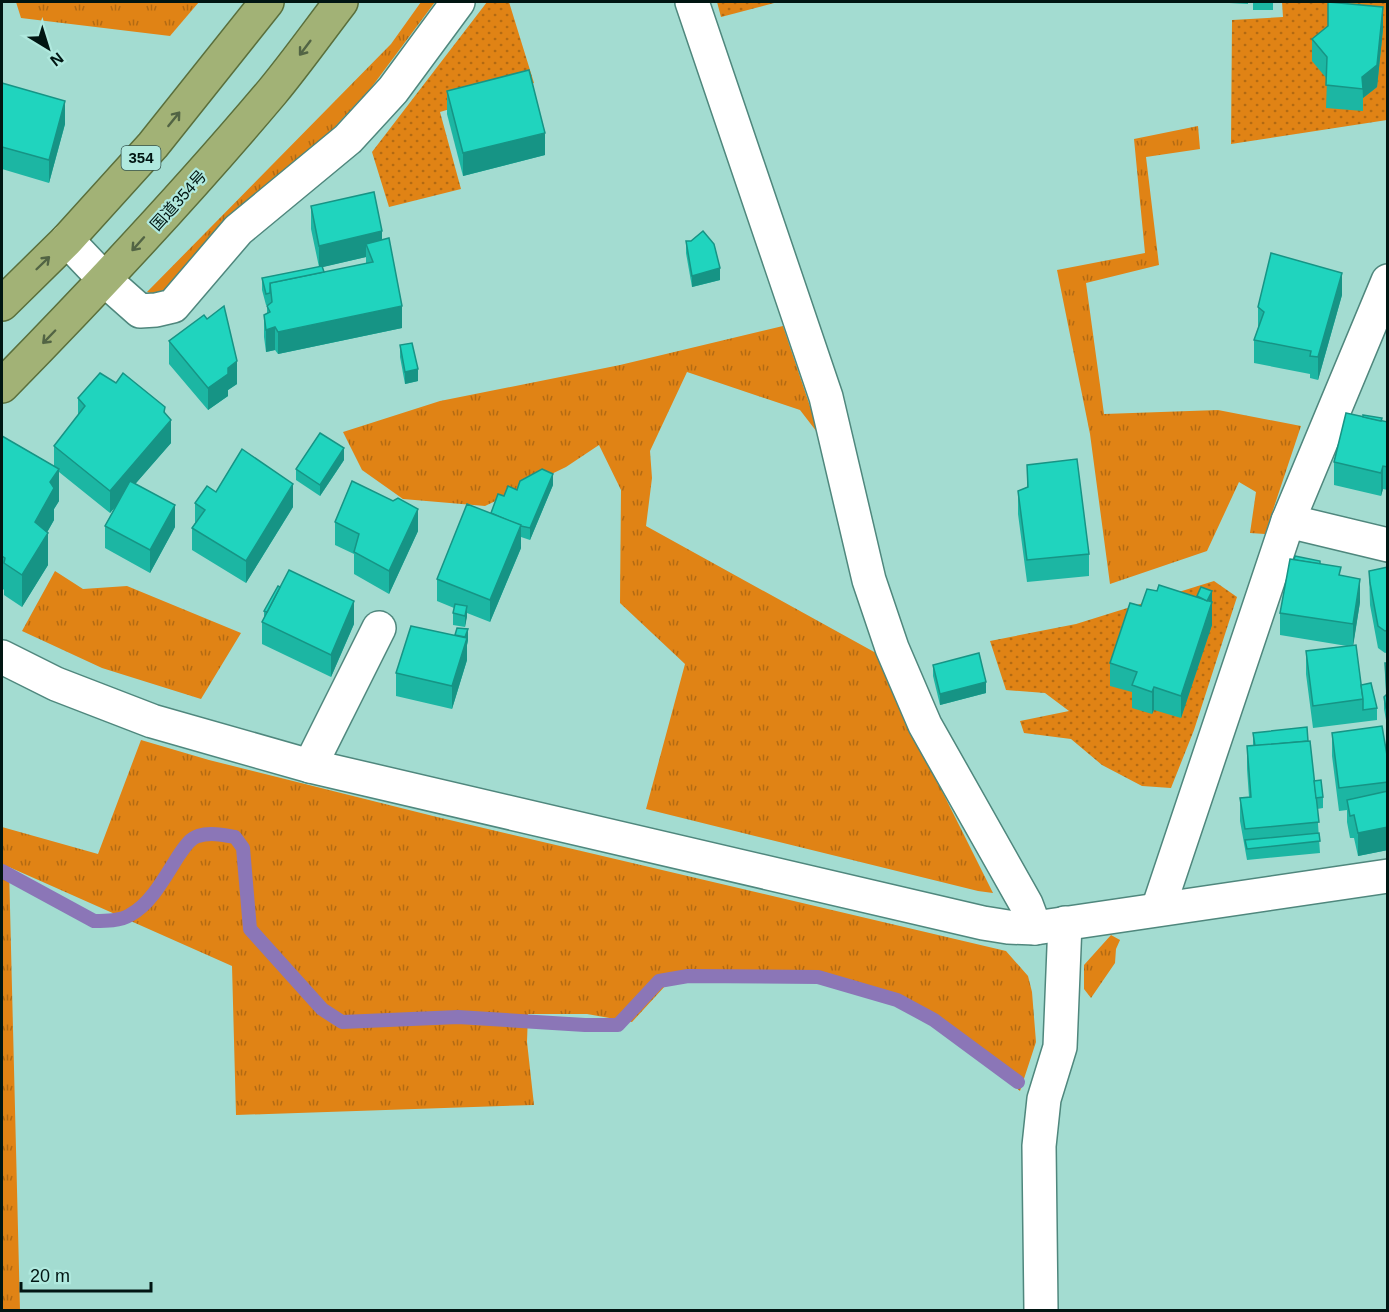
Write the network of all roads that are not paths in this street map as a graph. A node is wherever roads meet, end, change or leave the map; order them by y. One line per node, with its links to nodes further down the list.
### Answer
1 (267, 2): 5 (highway, 354, one-way to 1)
2 (340, 2): 6 (highway, 国道354号, one-way to 6)
3 (458, 2): 6 (street)
4 (692, 2): 17 (street)
5 (67, 240): 6 (street); 8 (highway, 354, one-way to 5)
6 (105, 280): 9 (highway, 国道354号, one-way to 9)
7 (1388, 281): 10 (street)
8 (2, 304)
9 (2, 386)
10 (1288, 521): 11 (street); 16 (street)
11 (1388, 545)
12 (379, 628): 14 (street)
13 (2, 657): 14 (street)
14 (310, 766): 17 (street)
15 (1388, 876): 16 (street)
16 (1158, 909): 17 (street)
17 (1050, 925): 18 (street)
18 (1041, 1311)

